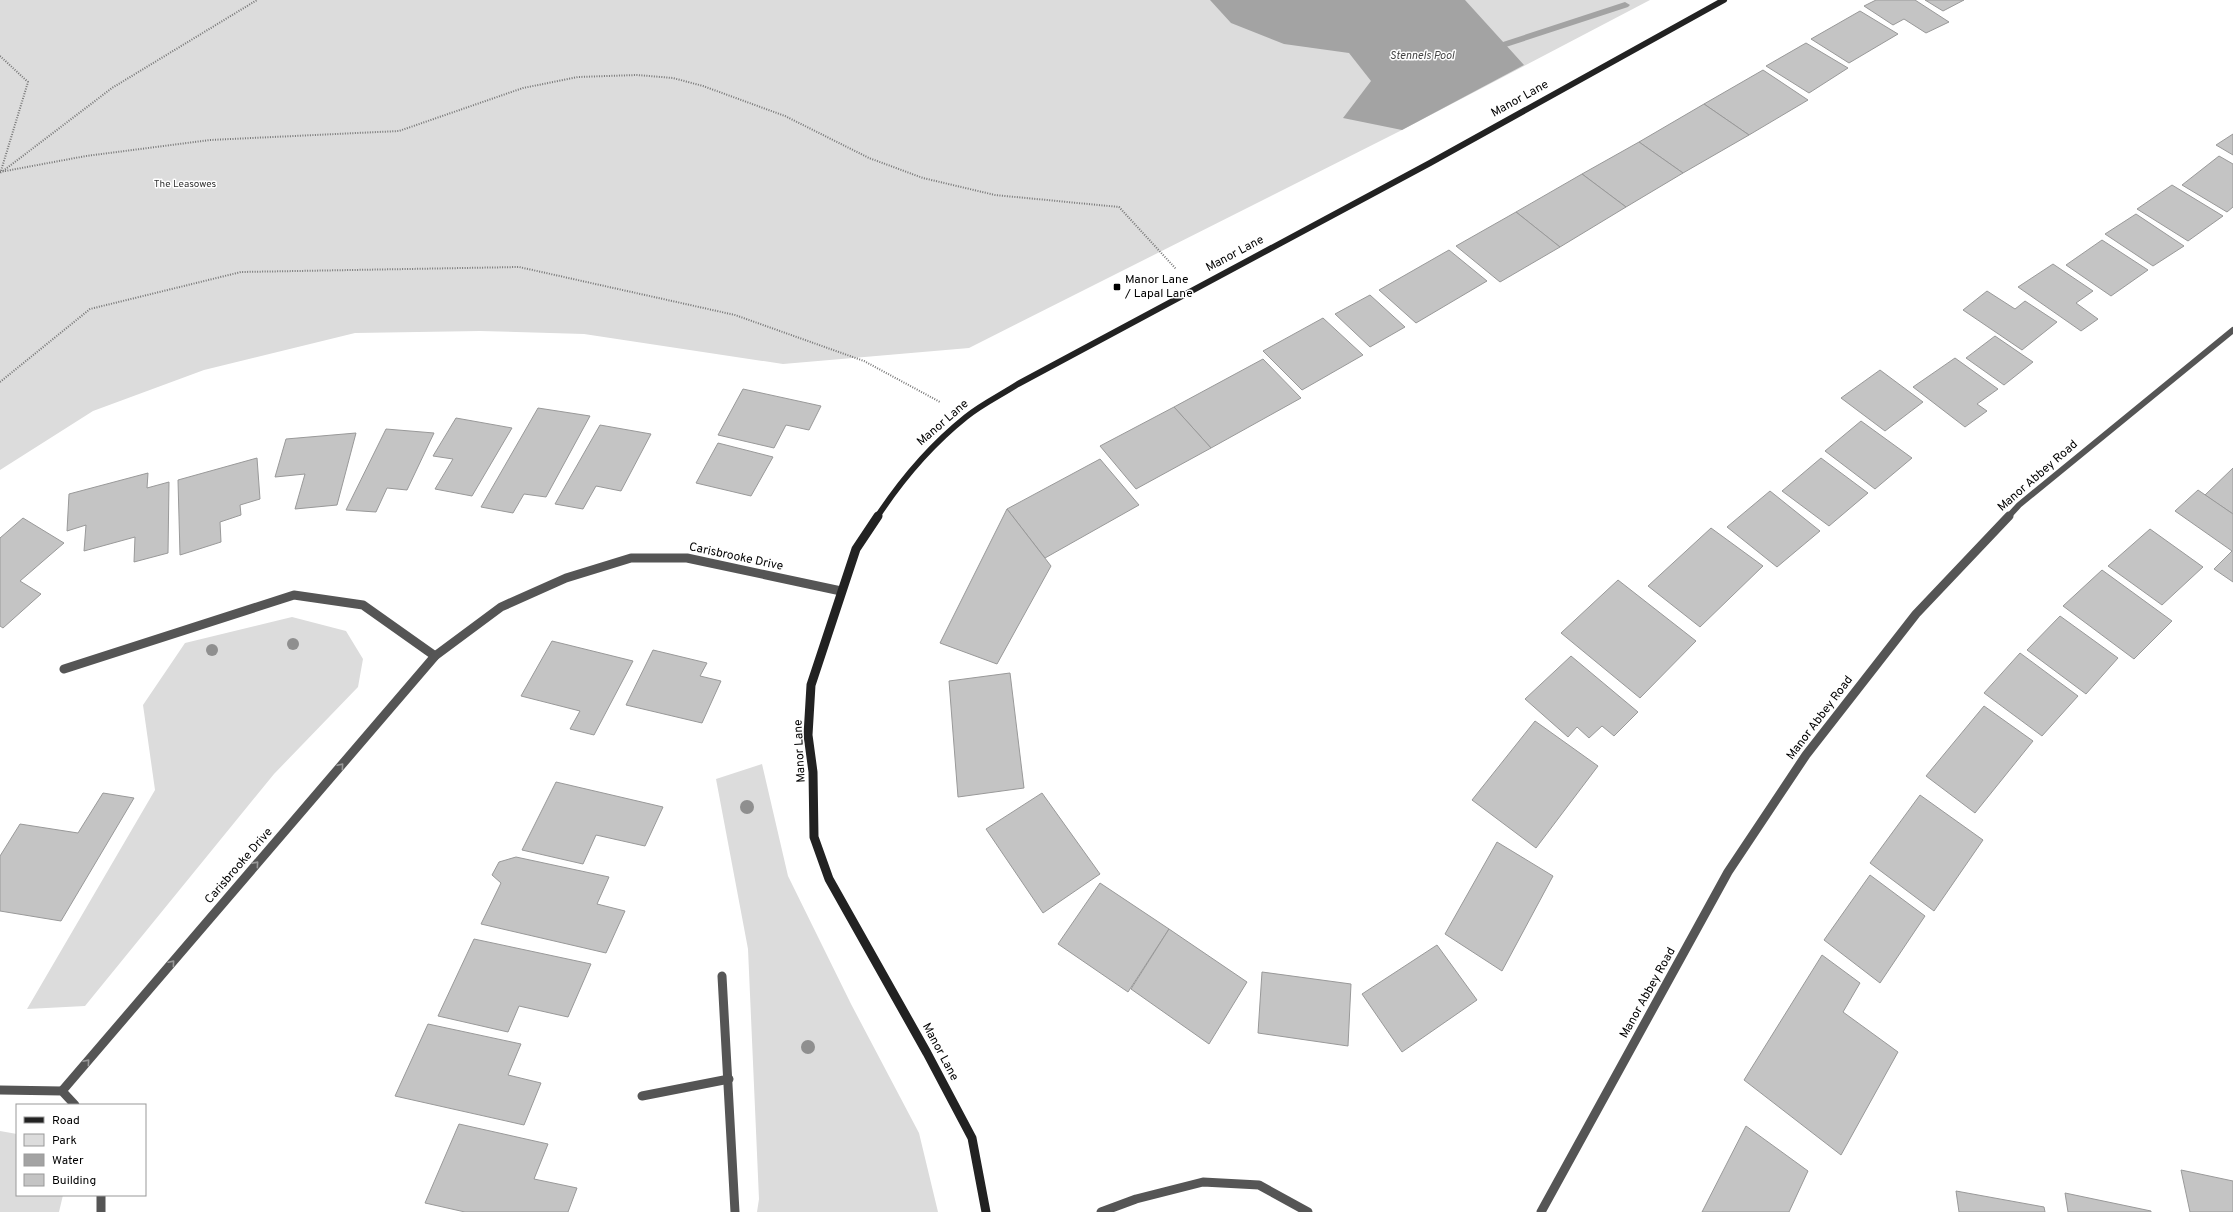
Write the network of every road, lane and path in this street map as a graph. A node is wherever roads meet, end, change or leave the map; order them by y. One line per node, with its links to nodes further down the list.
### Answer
1 (257, 0): 4 (path)
2 (1724, 0): 5 (main road, Manor Lane)
3 (0, 56): 4 (path)
4 (0, 173): 5 (path)
5 (1196, 288): 8 (main road, Manor Lane)
6 (2233, 330): 24 (street, Manor Abbey Road)
7 (0, 382): 8 (path)
8 (967, 416): 9 (main road, Manor Lane)
9 (841, 591): 10 (street, Carisbrooke Drive); 21 (main road, Manor Lane)
10 (435, 656): 11 (street); 15 (street, Carisbrooke Drive, one-way to 10)
11 (64, 670)
12 (722, 976): 13 (street)
13 (729, 1079): 16 (street); 20 (street)
14 (0, 1090): 15 (street)
15 (62, 1091): 17 (street)
16 (642, 1096)
17 (74, 1104)
18 (101, 1196): 19 (street)
19 (101, 1212)
20 (735, 1212)
21 (986, 1212)
22 (1101, 1212): 23 (street)
23 (1308, 1212)
24 (1541, 1212)

